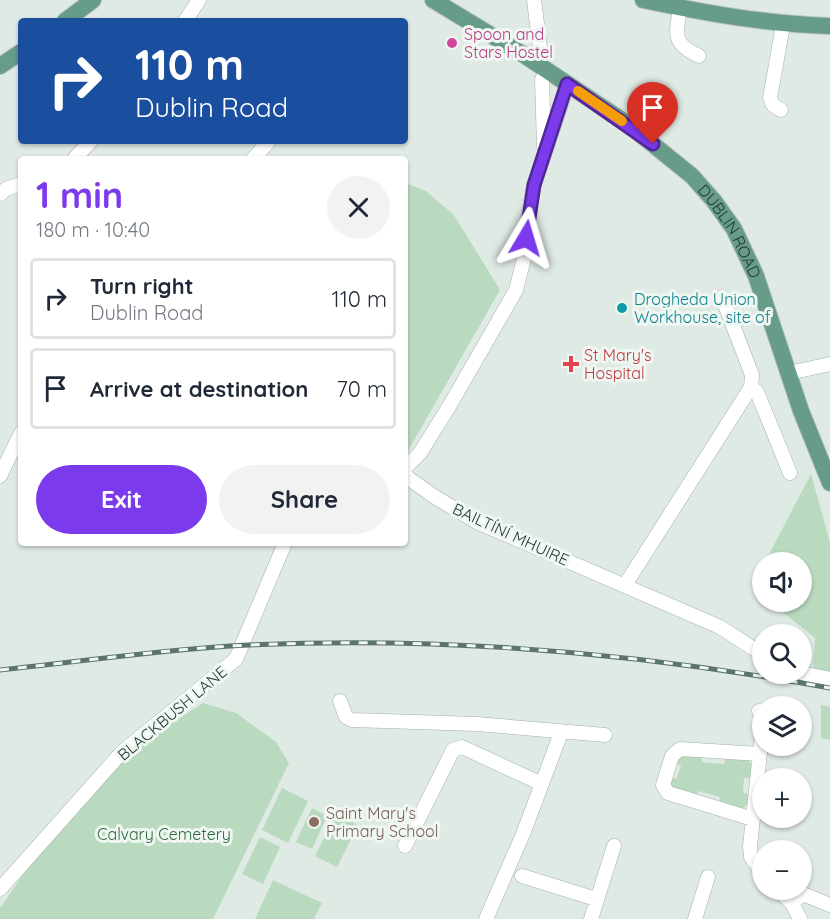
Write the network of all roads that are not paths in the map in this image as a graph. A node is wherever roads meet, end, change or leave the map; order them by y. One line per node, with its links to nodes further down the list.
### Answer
1 (93, 0): 7 (main road)
2 (199, 0): 8 (street)
3 (433, 0): 16 (main road, DUBLIN ROAD)
4 (534, 0): 11 (street)
5 (643, 0): 6 (main road)
6 (680, 8): 9 (main road); 13 (street)
7 (69, 18)
8 (187, 18)
9 (783, 25): 10 (main road); 17 (street)
10 (830, 26)
11 (540, 48)
12 (18, 54): 14 (main road)
13 (699, 56)
14 (0, 66)
15 (542, 79): 22 (street)
16 (567, 84): 22 (street); 27 (main road, DUBLIN ROAD)
17 (781, 110)
18 (88, 144): 20 (street)
19 (266, 144): 21 (street)
20 (77, 156)
21 (256, 156)
22 (544, 156): 30 (street)
23 (18, 185): 24 (street)
24 (0, 194)
25 (722, 297): 28 (street)
26 (830, 364): 27 (street)
27 (789, 373): 34 (main road, DUBLIN ROAD)
28 (751, 387): 31 (street); 36 (street)
29 (18, 440): 32 (street)
30 (408, 467)
31 (790, 473)
32 (0, 476)
33 (408, 478): 36 (street, BAILTÍNÍ MHUIRE)
34 (830, 483)
35 (284, 546): 52 (street, BLACKBUSH LANE)
36 (625, 585): 37 (street, BAILTÍNÍ MHUIRE)
37 (752, 648)
38 (812, 675): 39 (street)
39 (830, 679)
40 (340, 701): 41 (street)
41 (561, 733): 42 (street); 44 (street)
42 (605, 735)
43 (752, 754): 45 (street)
44 (542, 784): 47 (street); 57 (street)
45 (752, 819)
46 (752, 828): 49 (street)
47 (405, 846)
48 (614, 846): 53 (street)
49 (752, 858)
50 (522, 876): 53 (street)
51 (708, 877): 59 (street)
52 (1, 885)
53 (597, 899): 58 (street)
54 (789, 900): 55 (street)
55 (792, 903): 56 (street); 60 (street)
56 (830, 904)
57 (486, 919)
58 (591, 919)
59 (695, 919)
60 (800, 919)

